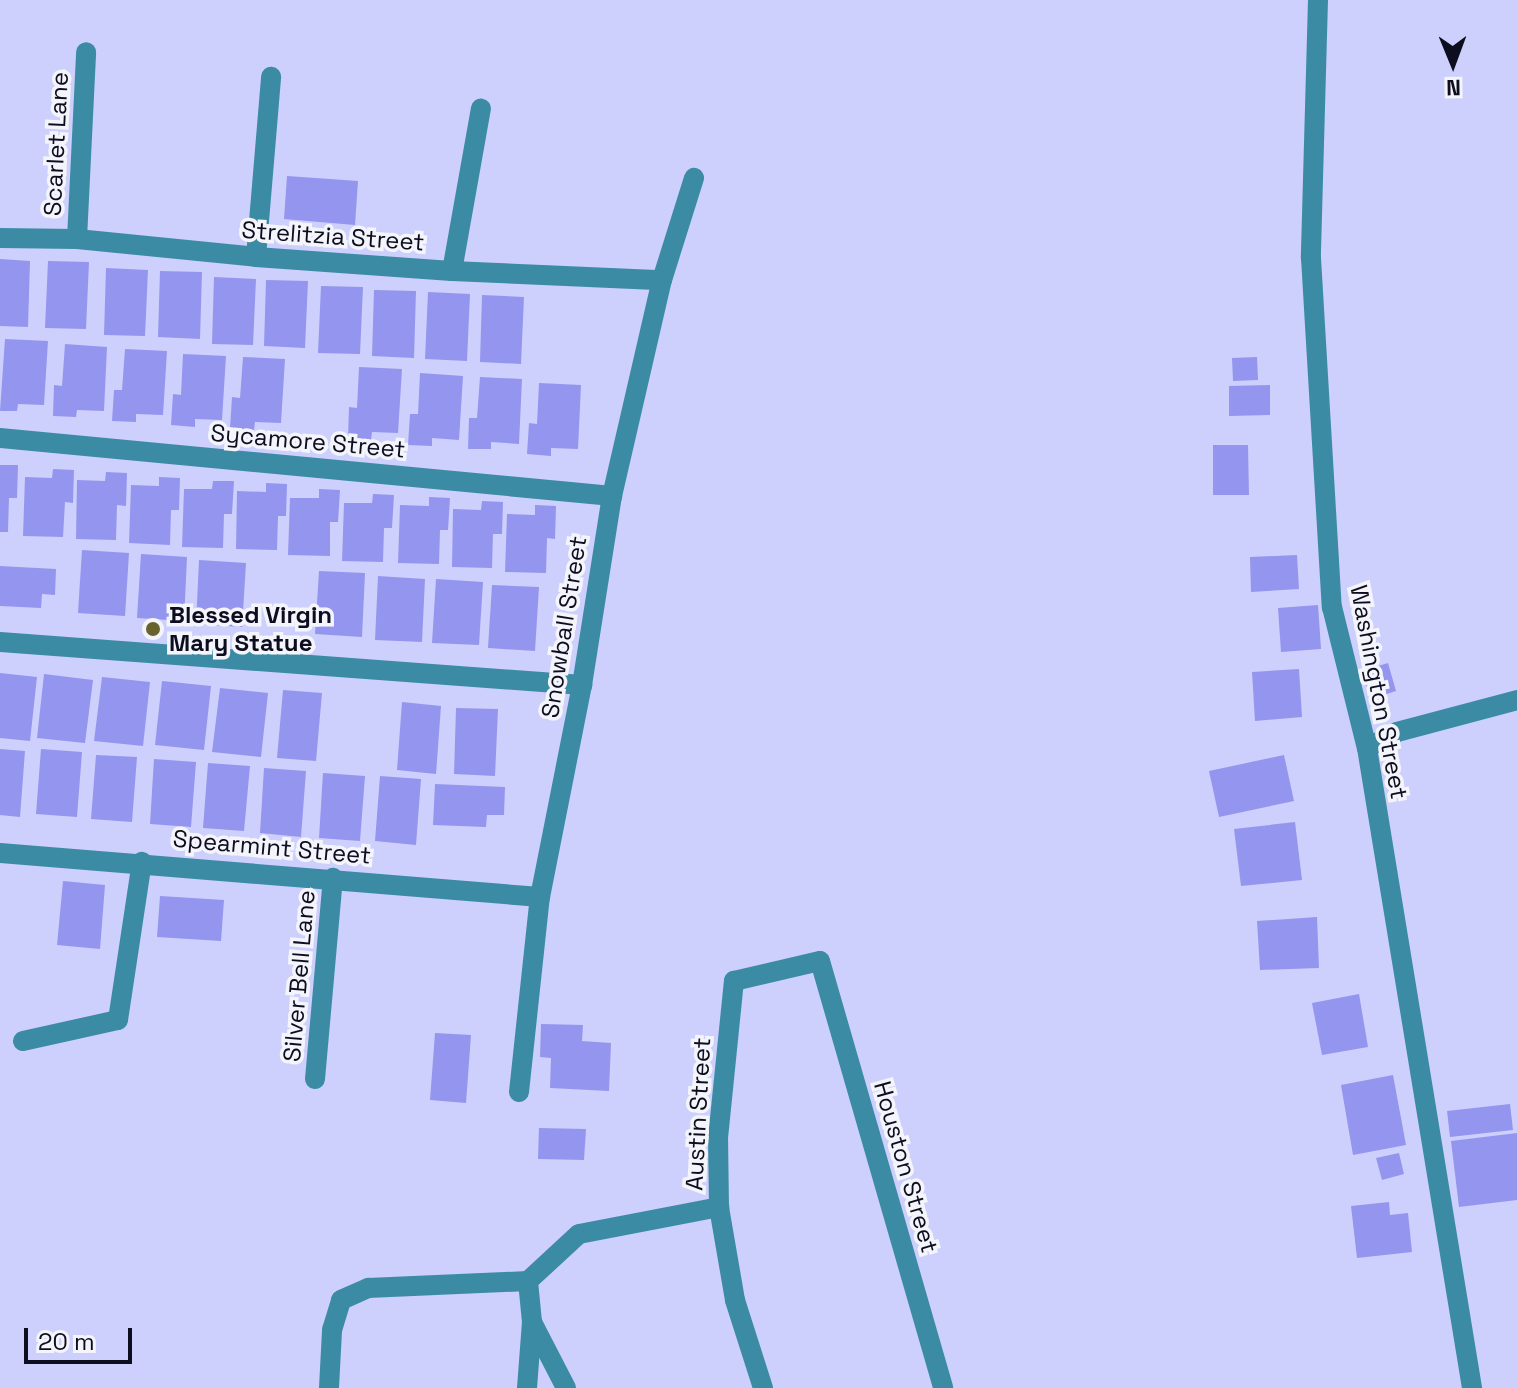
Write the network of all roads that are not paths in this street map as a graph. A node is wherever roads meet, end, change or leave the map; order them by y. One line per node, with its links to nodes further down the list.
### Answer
1 (1318, 0): 16 (street, Washington Street)
2 (86, 52): 7 (street, Scarlet Lane)
3 (271, 77): 8 (street)
4 (481, 109): 9 (street)
5 (694, 178): 10 (street, Snowball Street)
6 (0, 238): 7 (street, Strelitzia Street)
7 (77, 239): 8 (street, Strelitzia Street)
8 (256, 257): 9 (street, Strelitzia Street)
9 (452, 271): 10 (street, Strelitzia Street)
10 (662, 280): 12 (street, Snowball Street)
11 (0, 438): 12 (street, Sycamore Street)
12 (612, 496): 14 (street, Snowball Street)
13 (0, 642): 14 (street)
14 (582, 685): 20 (street, Snowball Street)
15 (1517, 700): 16 (street)
16 (1367, 748): 33 (street, Washington Street)
17 (0, 853): 18 (street, Spearmint Street)
18 (142, 862): 19 (street, Spearmint Street); 22 (street)
19 (333, 878): 20 (street, Spearmint Street); 23 (street, Silver Bell Lane)
20 (540, 897): 24 (street, Snowball Street)
21 (734, 981): 25 (street, Austin Street); 32 (street, Houston Street)
22 (23, 1041)
23 (315, 1079)
24 (519, 1092)
25 (719, 1207): 26 (street); 31 (street, Austin Street)
26 (528, 1281): 27 (street); 28 (street)
27 (532, 1322): 29 (street); 30 (street)
28 (329, 1388)
29 (527, 1388)
30 (566, 1388)
31 (763, 1388)
32 (943, 1388)
33 (1472, 1388)

